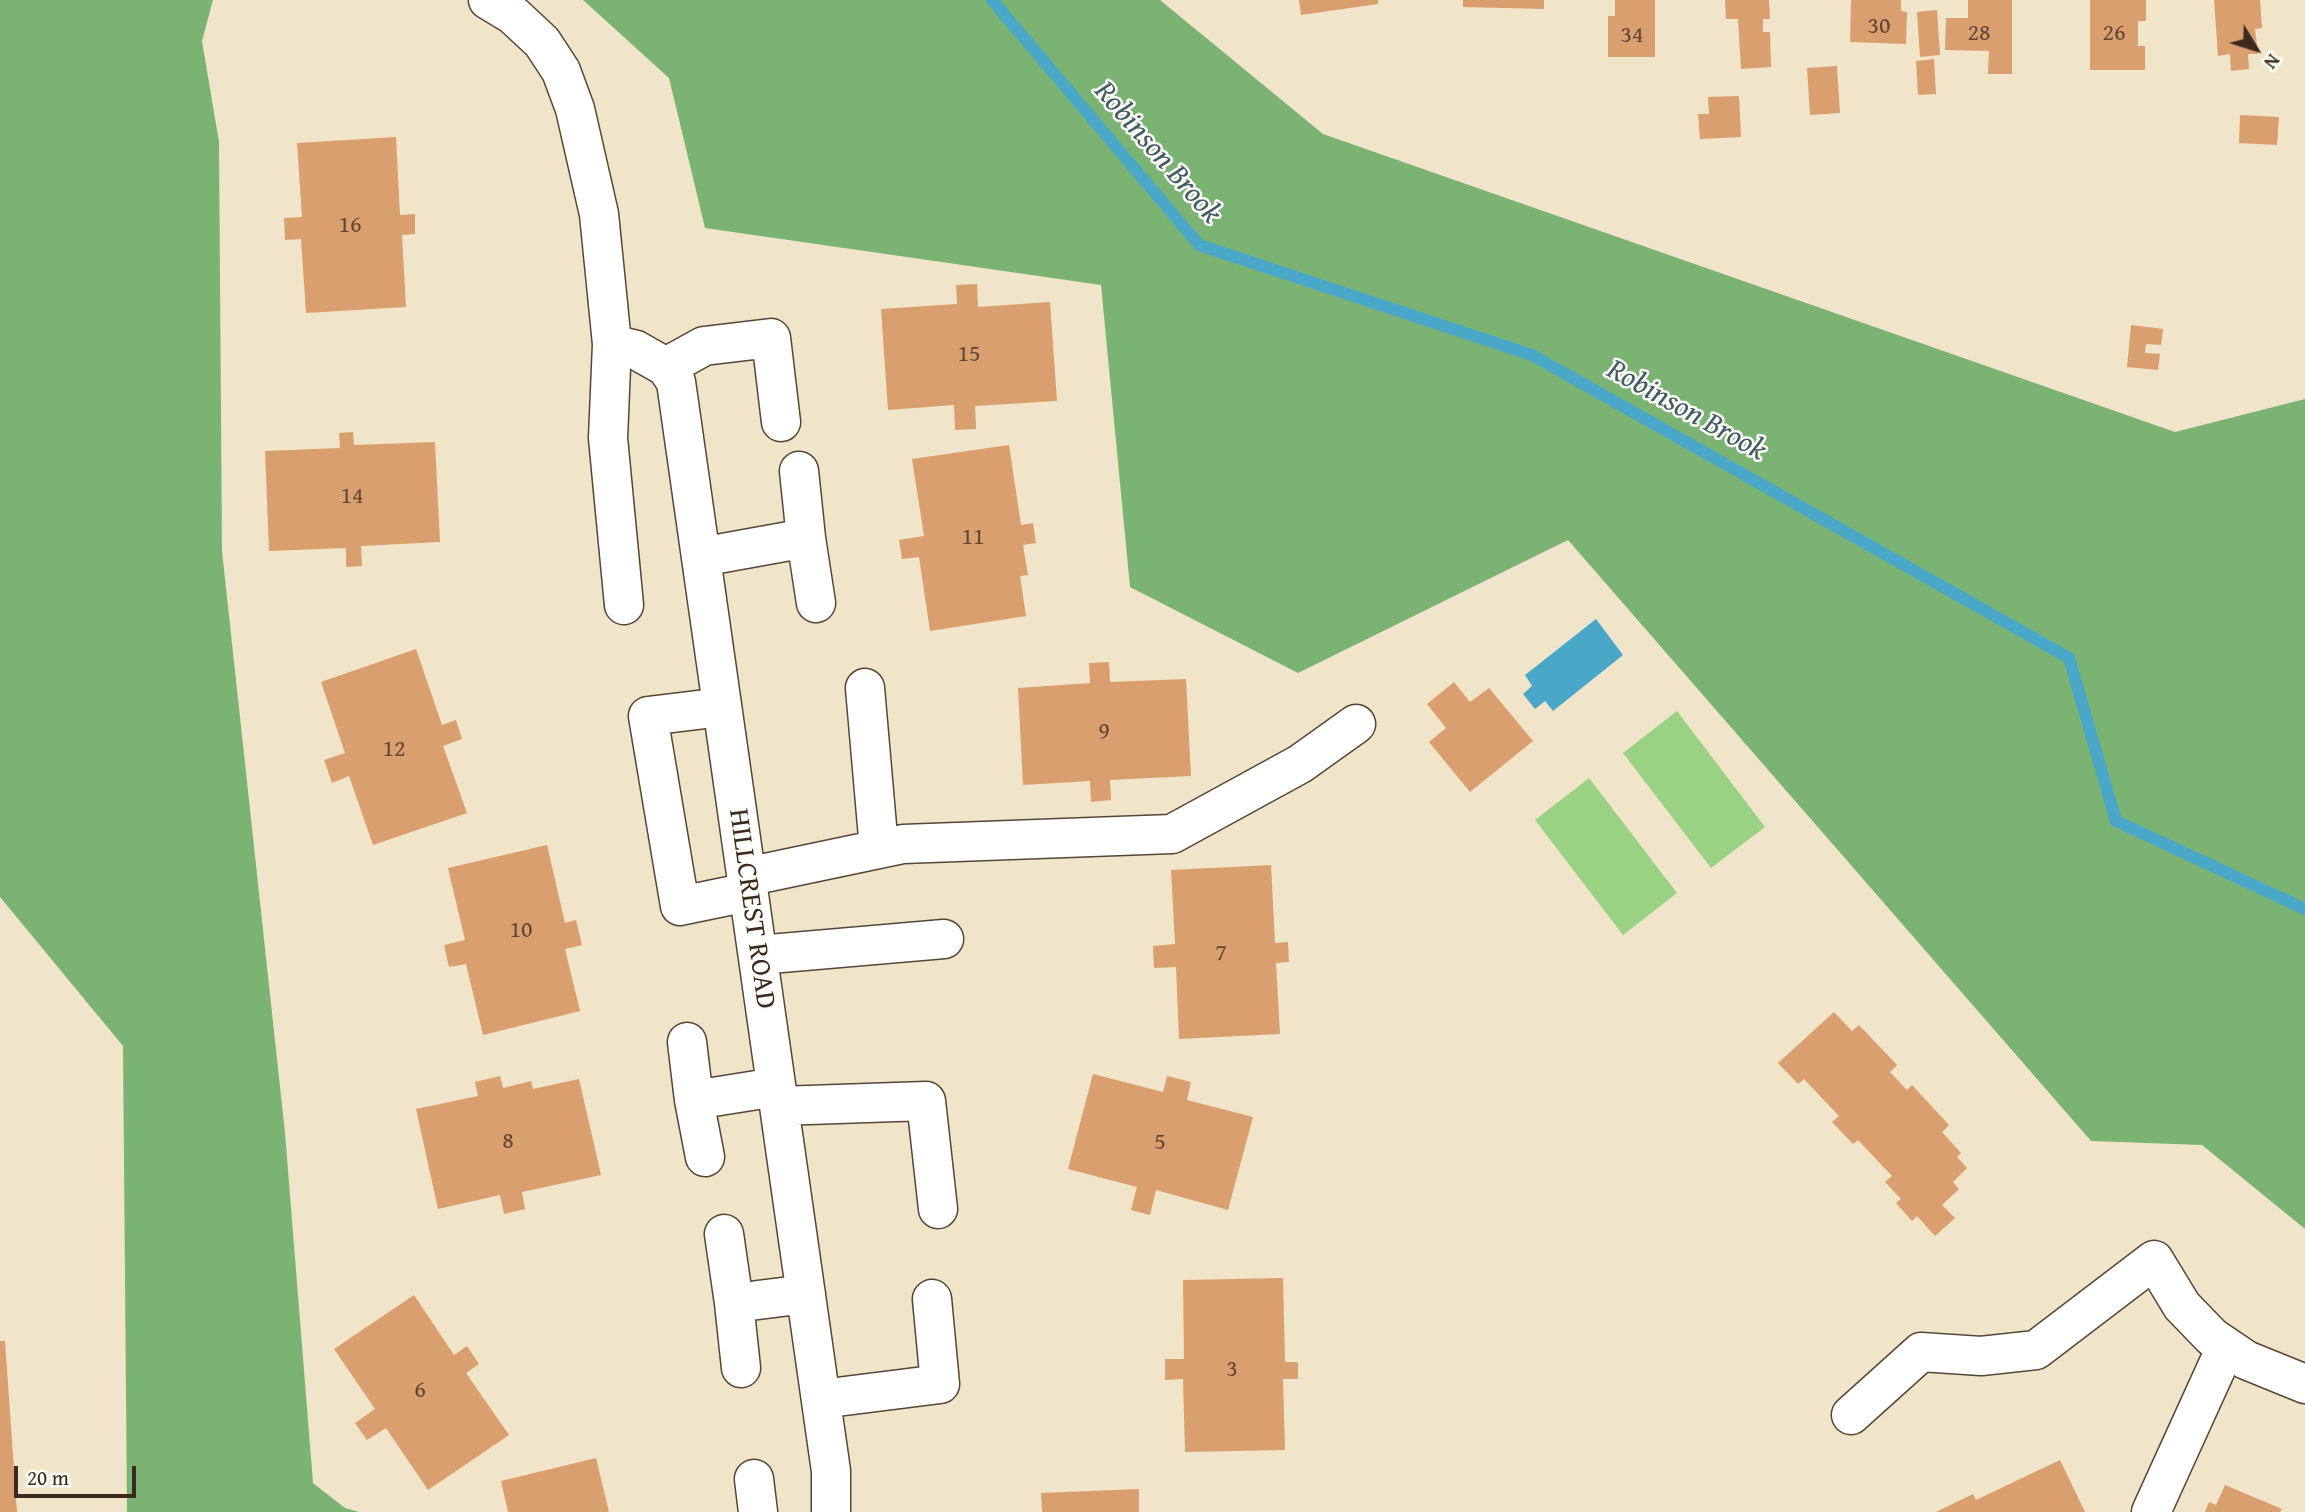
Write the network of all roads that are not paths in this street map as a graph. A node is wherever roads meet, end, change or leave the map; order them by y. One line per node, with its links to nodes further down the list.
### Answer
1 (488, 0): 2 (street)
2 (612, 344): 3 (street); 9 (street)
3 (666, 367): 4 (street); 7 (street, HILLCREST ROAD)
4 (781, 422)
5 (799, 471): 6 (street)
6 (806, 538): 7 (street); 8 (street)
7 (701, 557): 11 (street, HILLCREST ROAD)
8 (816, 603)
9 (624, 606)
10 (865, 688): 13 (street)
11 (722, 707): 14 (street, HILLCREST ROAD); 14 (street)
12 (1356, 724): 13 (street)
13 (880, 849): 14 (street)
14 (747, 885): 16 (street, HILLCREST ROAD)
15 (944, 939): 16 (street)
16 (758, 955): 18 (street, HILLCREST ROAD)
17 (687, 1042): 19 (street)
18 (778, 1096): 19 (street); 21 (street); 23 (street, HILLCREST ROAD)
19 (694, 1100): 20 (street)
20 (705, 1157)
21 (938, 1209)
22 (724, 1234): 25 (street)
23 (806, 1294): 25 (street); 29 (street, HILLCREST ROAD)
24 (932, 1299): 29 (street)
25 (734, 1303): 27 (street)
26 (2227, 1347): 28 (street); 30 (street); 32 (street)
27 (741, 1368)
28 (2305, 1384)
29 (821, 1399): 31 (street, HILLCREST ROAD)
30 (1851, 1415)
31 (831, 1512)
32 (2151, 1512)

